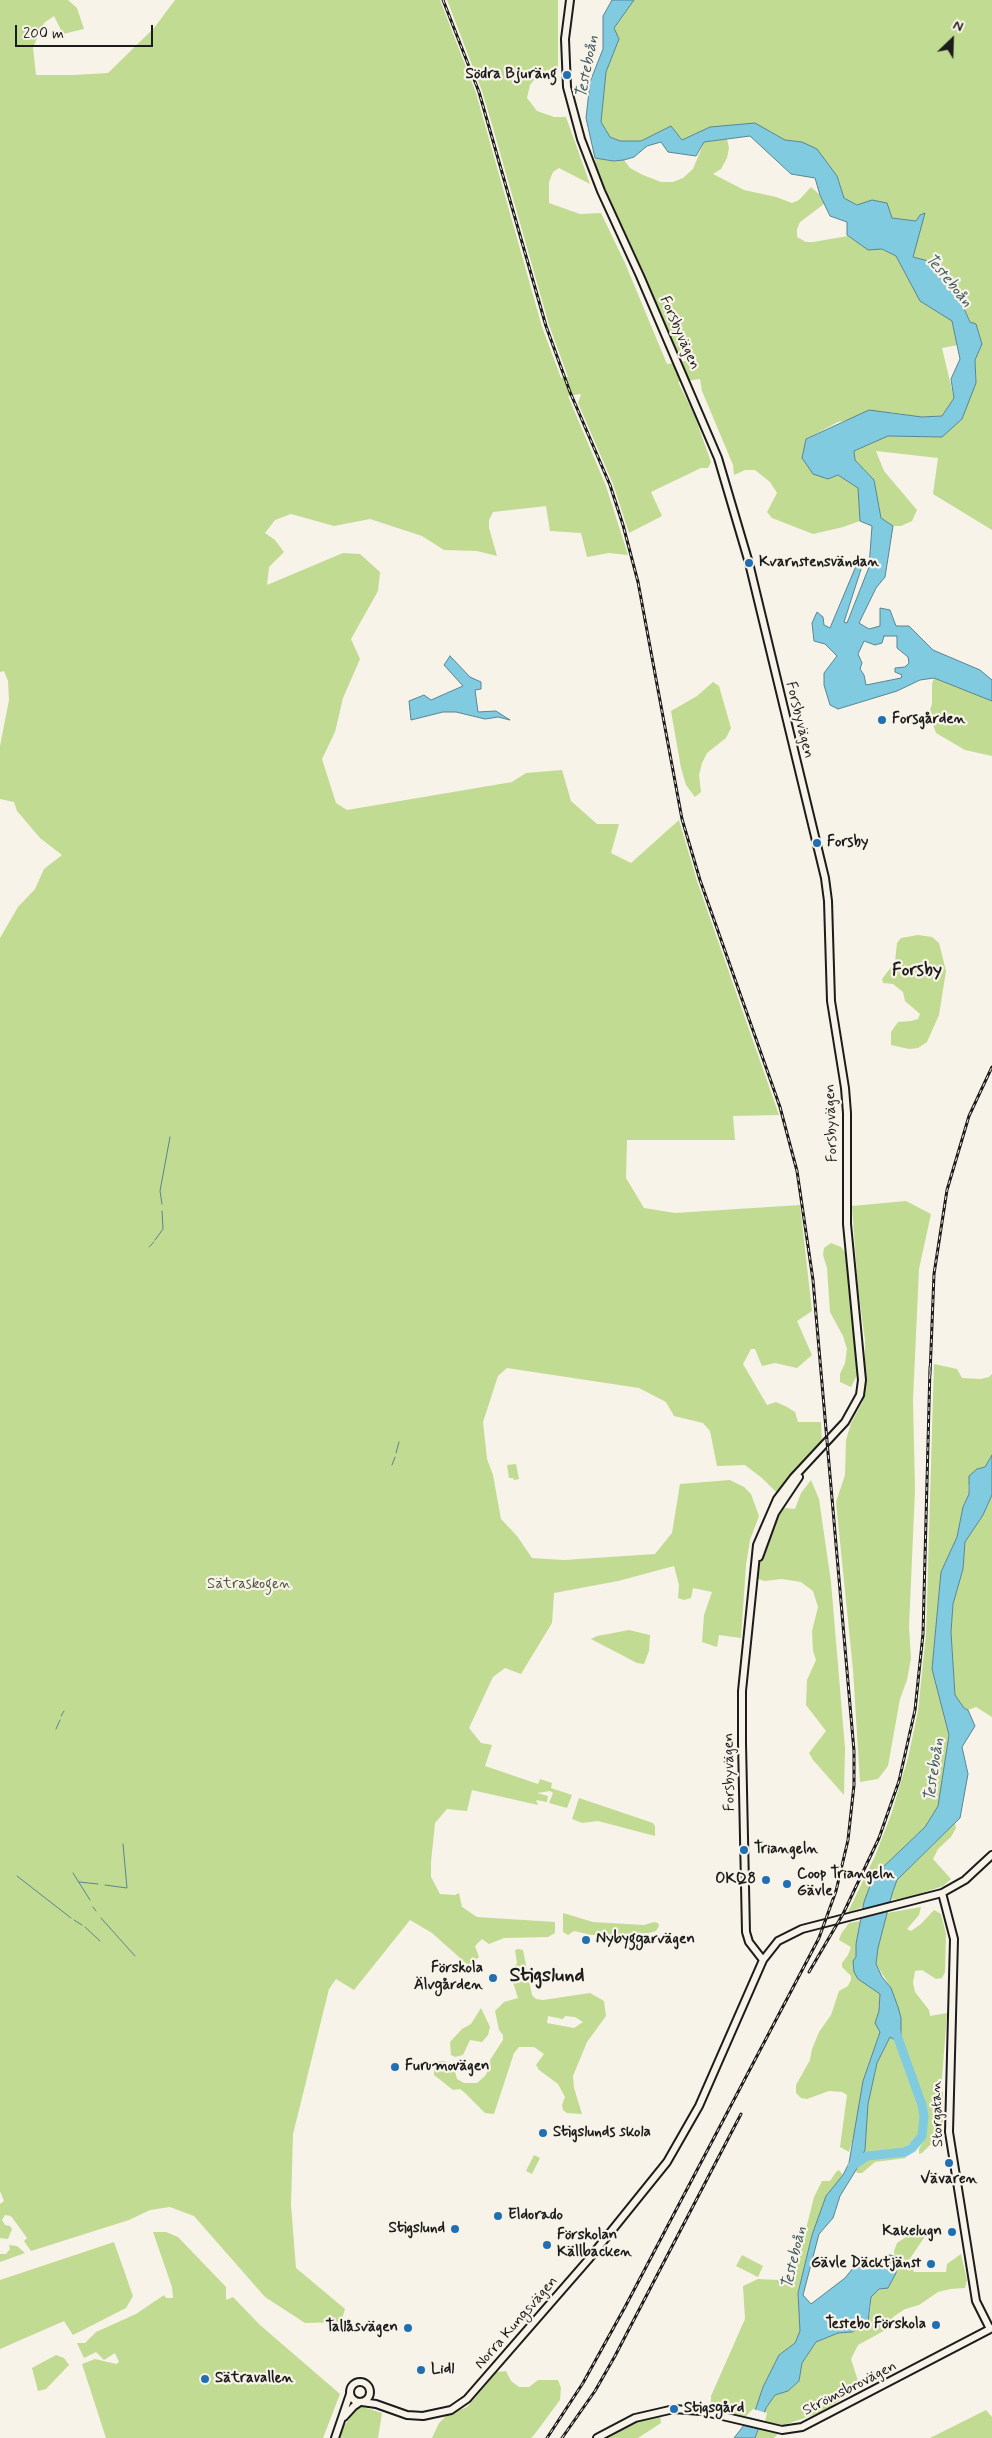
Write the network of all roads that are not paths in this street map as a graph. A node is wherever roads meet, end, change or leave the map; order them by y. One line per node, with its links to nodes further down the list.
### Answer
1 (570, 0): 4 (street, Forsbyvägen)
2 (992, 1855): 3 (street, Norra Kungsvägen)
3 (942, 1893): 4 (street, Norra Kungsvägen); 5 (street, Storgatan)
4 (763, 1960): 9 (street, Norra Kungsvägen)
5 (991, 2329): 12 (street, Strömsbrovägen)
6 (370, 2392): 7 (street); 8 (street); 9 (street, Norra Kungsvägen)
7 (350, 2394): 8 (street); 10 (street)
8 (361, 2402): 9 (street, Norra Kungsvägen); 10 (street)
9 (389, 2408)
10 (341, 2422): 11 (street)
11 (335, 2438)
12 (597, 2438)

